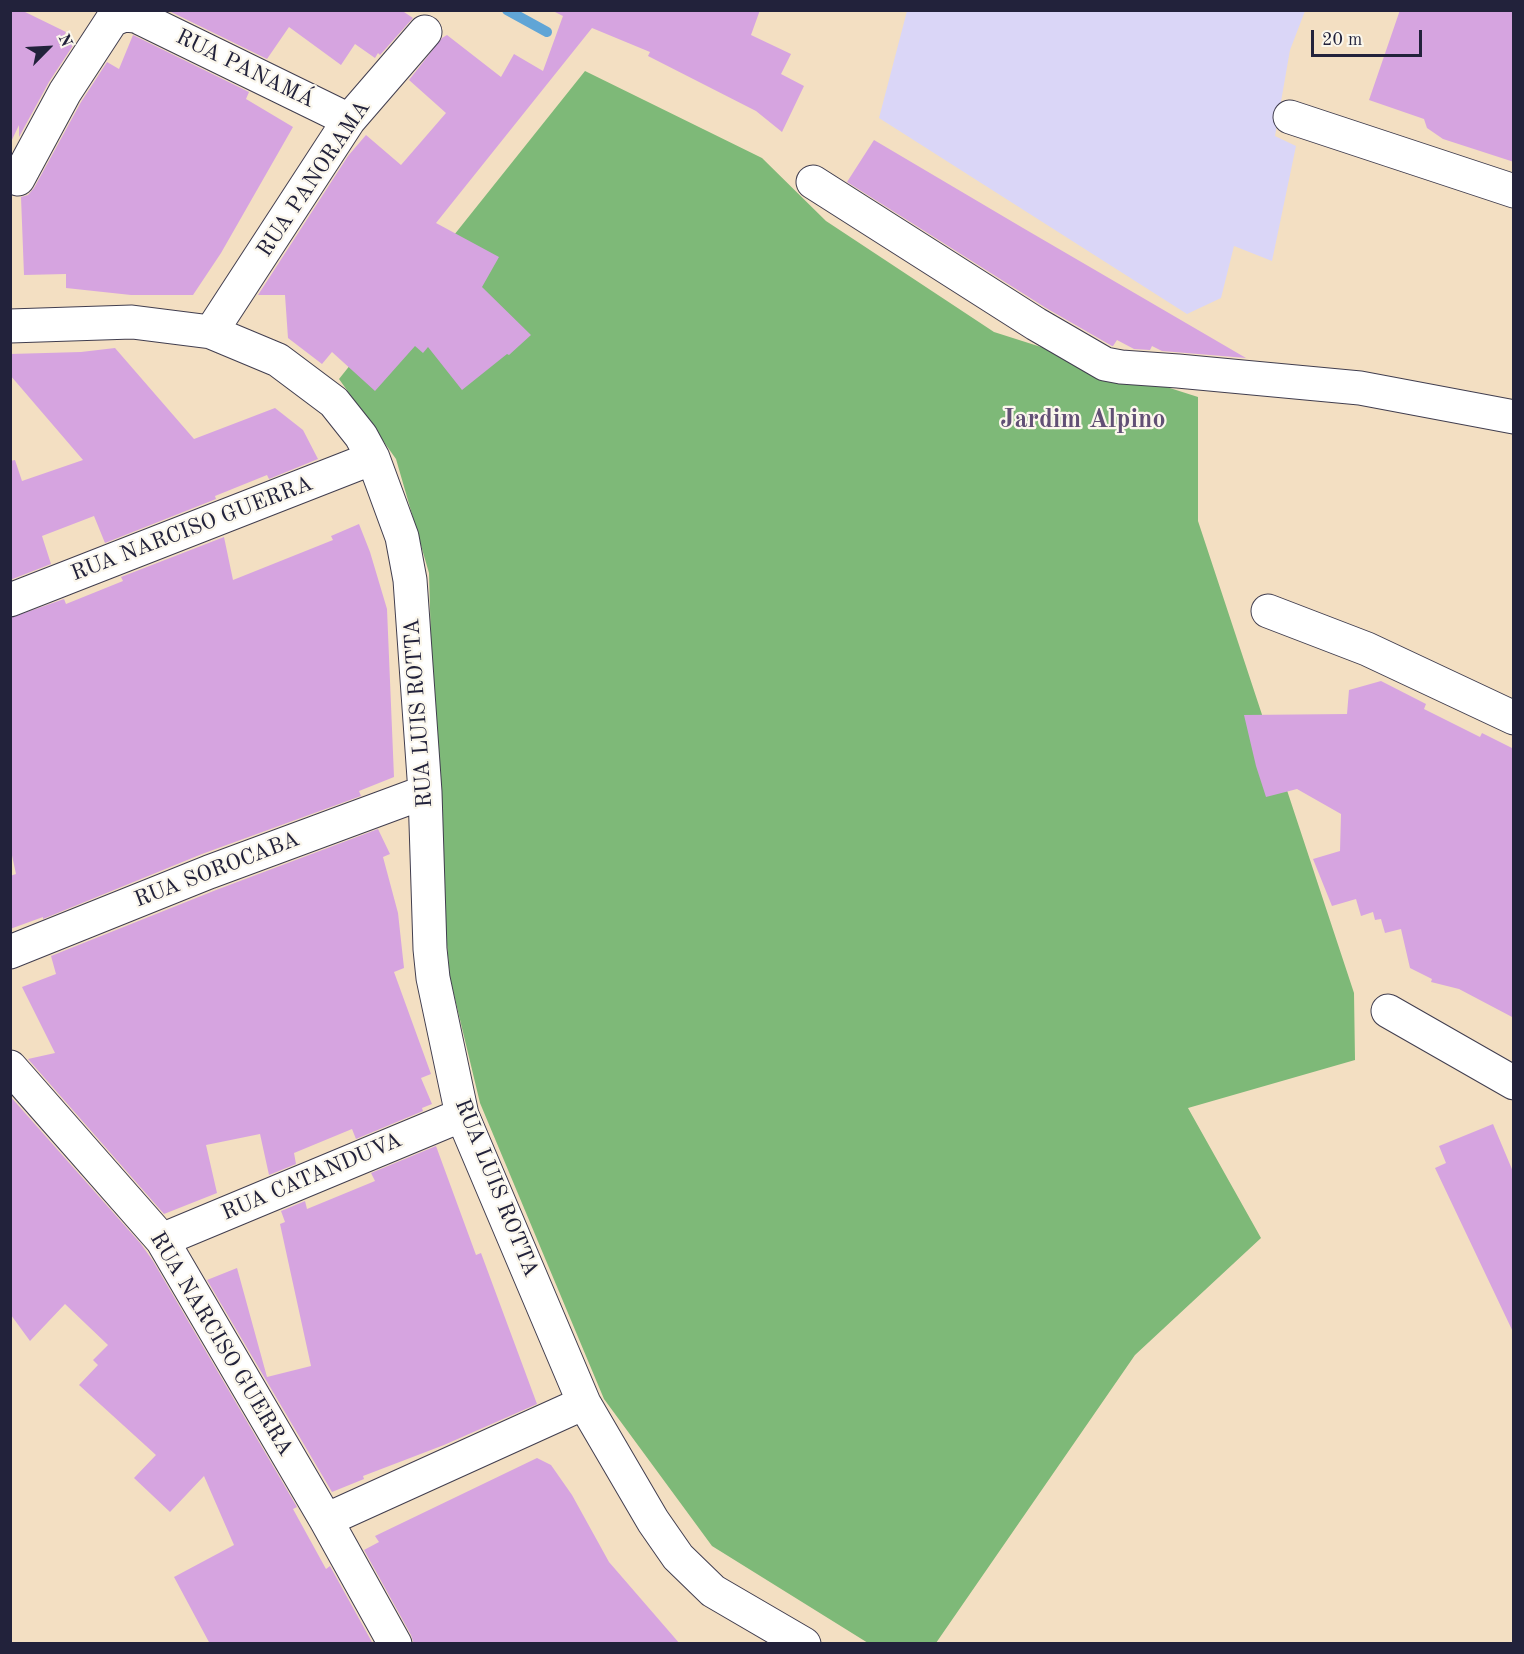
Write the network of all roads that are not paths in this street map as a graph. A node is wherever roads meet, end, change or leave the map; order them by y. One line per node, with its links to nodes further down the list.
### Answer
1 (425, 32): 3 (street, RUA PANORAMA)
2 (1290, 117): 6 (street)
3 (349, 120): 4 (street, RUA PANAMÁ); 8 (street, RUA PANORAMA)
4 (18, 179)
5 (813, 182): 9 (street)
6 (1514, 191)
7 (10, 326): 8 (street, RUA LUIS ROTTA)
8 (211, 332): 10 (street, RUA LUIS ROTTA)
9 (1514, 417)
10 (373, 458): 11 (street, RUA NARCISO GUERRA); 14 (street, RUA LUIS ROTTA)
11 (10, 600)
12 (1268, 611): 13 (street)
13 (1514, 718)
14 (425, 792): 15 (street, RUA SOROCABA); 19 (street, RUA LUIS ROTTA)
15 (10, 952)
16 (1388, 1011): 18 (street)
17 (10, 1067): 20 (street, RUA NARCISO GUERRA)
18 (1514, 1083)
19 (462, 1115): 20 (street, RUA CATANDUVA); 21 (street, RUA LUIS ROTTA)
20 (162, 1240): 22 (street, RUA NARCISO GUERRA)
21 (584, 1403): 22 (street); 24 (street, RUA LUIS ROTTA)
22 (326, 1520): 23 (street, RUA NARCISO GUERRA)
23 (394, 1644)
24 (804, 1644)

